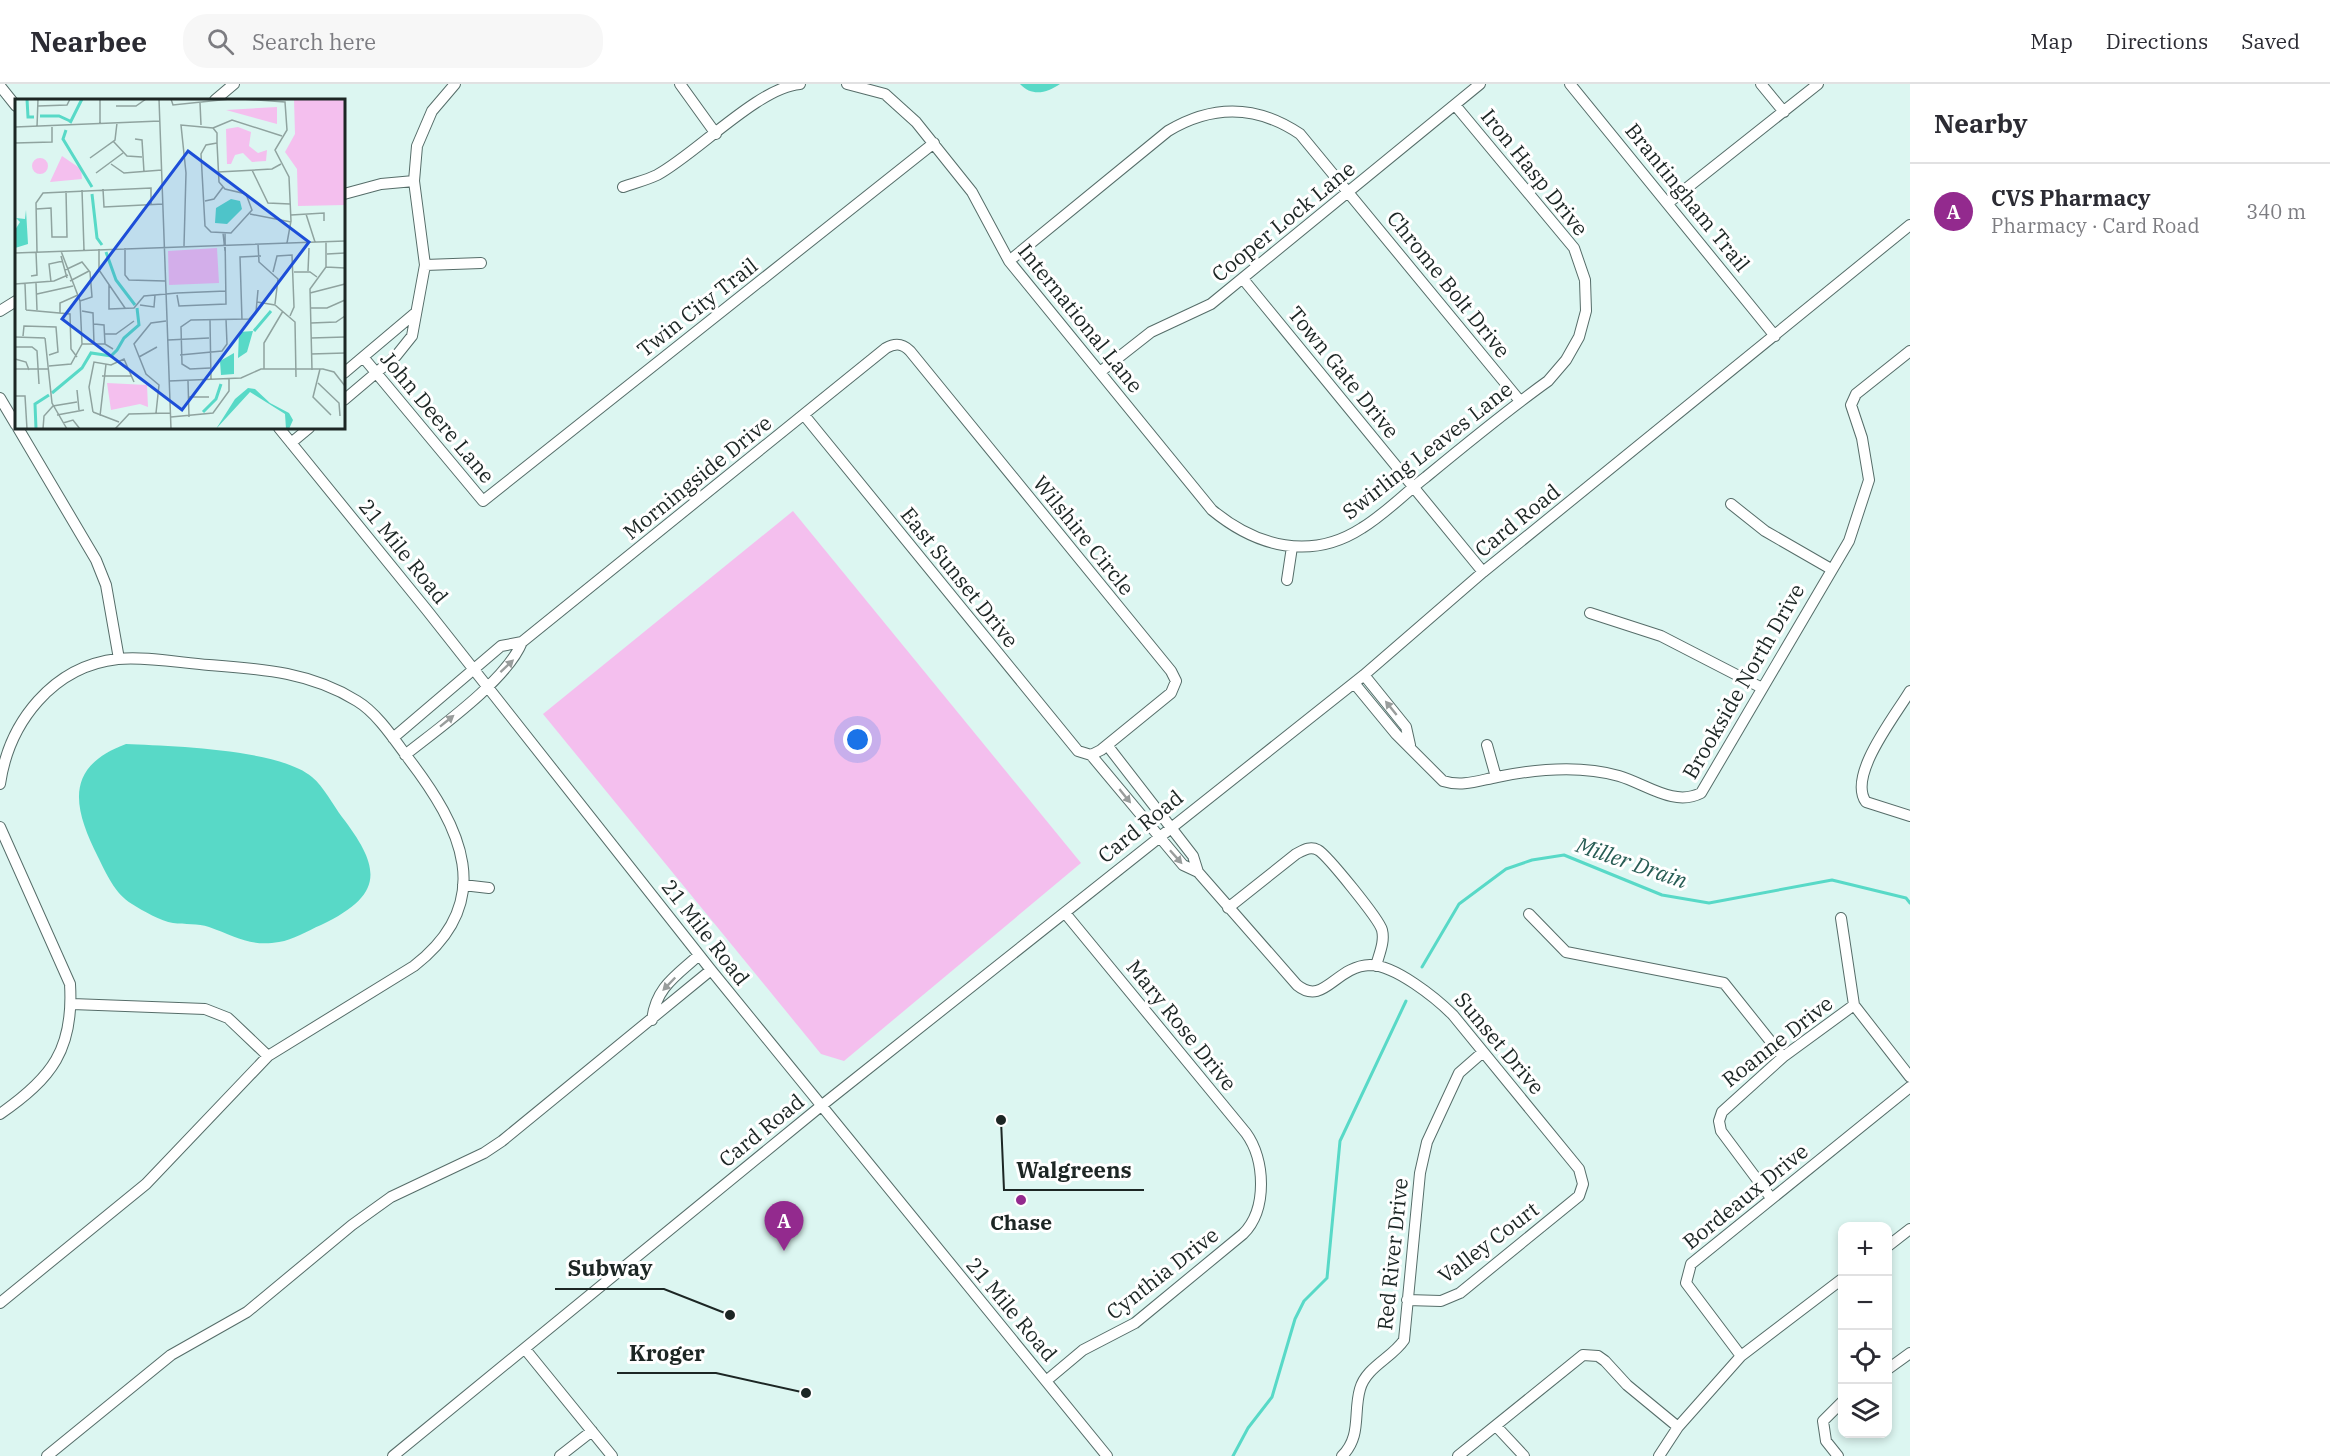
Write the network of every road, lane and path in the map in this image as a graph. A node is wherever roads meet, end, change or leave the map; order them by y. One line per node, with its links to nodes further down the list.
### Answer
1 (234, 84): 11 (street)
2 (455, 84): 17 (street)
3 (680, 84): 15 (street)
4 (800, 84): 15 (street)
5 (847, 84): 16 (street, International Lane)
6 (1480, 84): 13 (street, Cooper Lock Lane)
7 (1570, 84): 21 (street, Brantingham Trail)
8 (1761, 84): 14 (street)
9 (1818, 84): 14 (street)
10 (0, 86): 12 (street)
11 (216, 99)
12 (15, 105)
13 (1455, 105): 19 (street, Cooper Lock Lane); 31 (street, Iron Hasp Drive)
14 (1784, 112): 21 (street)
15 (716, 134): 18 (street)
16 (934, 143): 23 (street, International Lane); 48 (street, Twin City Trail)
17 (414, 181): 20 (street); 25 (street)
18 (623, 188)
19 (1348, 192): 23 (street, Chrome Bolt Drive); 26 (street, Cooper Lock Lane); 40 (street, Chrome Bolt Drive)
20 (345, 194)
21 (1668, 203): 30 (street, Brantingham Trail)
22 (1910, 225): 30 (street, Card Road)
23 (1009, 261): 36 (street, International Lane)
24 (481, 263): 25 (street)
25 (425, 265): 29 (street)
26 (1243, 279): 36 (street, Cooper Lock Lane); 47 (street, Town Gate Drive)
27 (15, 302): 28 (street)
28 (1, 311)
29 (414, 314): 34 (street); 37 (street)
30 (1775, 336): 53 (street, Card Road)
31 (1579, 337): 40 (street, Swirling Leaves Lane)
32 (897, 345): 41 (street, Morningside Drive); 65 (street, Wilshire Circle)
33 (1910, 351): 52 (street, Brookside North Drive)
34 (363, 357): 35 (street); 37 (street, John Deere Lane)
35 (345, 372)
36 (1100, 372): 50 (street, International Lane)
37 (376, 373): 39 (street); 48 (street, John Deere Lane)
38 (0, 398): 42 (street)
39 (345, 399)
40 (1520, 401): 47 (street, Swirling Leaves Lane)
41 (804, 416): 56 (street, Morningside Drive); 69 (street, East Sunset Drive)
42 (15, 423)
43 (19, 429): 57 (street)
44 (280, 429): 46 (street, 21 Mile Road)
45 (308, 429): 46 (street)
46 (291, 443): 58 (street, 21 Mile Road)
47 (1413, 487): 51 (street, Swirling Leaves Lane); 53 (street, Town Gate Drive)
48 (483, 501)
49 (1731, 504): 52 (street)
50 (1274, 545): 51 (street, Swirling Leaves Lane)
51 (1292, 547): 54 (street)
52 (1830, 569): 62 (street, Brookside North Drive)
53 (1483, 572): 59 (street, Card Road)
54 (1287, 580)
55 (1590, 613): 62 (street)
56 (522, 642): 58 (street, Morningside Drive); 61 (street, Morningside Drive, one-way to 56)
57 (119, 659): 64 (street); 71 (street)
58 (474, 670): 61 (street, 21 Mile Road); 64 (street, Morningside Drive)
59 (1364, 675): 60 (street, Card Road); 66 (street, Brookside North Drive, one-way to 59)
60 (1354, 683): 66 (street, Brookside North Drive); 73 (street, Card Road)
61 (487, 686): 68 (street, Morningside Drive, one-way to 61); 83 (street, 21 Mile Road)
62 (1762, 688): 70 (street, Brookside North Drive)
63 (1910, 691): 72 (street)
64 (393, 738): 68 (street)
65 (1107, 745): 69 (street); 73 (street)
66 (1410, 745): 70 (street, Brookside North Drive)
67 (1487, 745): 70 (street)
68 (405, 755): 77 (street)
69 (1091, 755): 75 (street, East Sunset Drive, one-way to 75)
70 (1496, 777)
71 (0, 784)
72 (1910, 816)
73 (1171, 826): 75 (street, Card Road); 76 (street)
74 (0, 827): 86 (street)
75 (1158, 837): 76 (street, one-way to 76); 80 (street, Card Road)
76 (1198, 872): 79 (street)
77 (463, 885): 78 (street); 90 (street)
78 (489, 888)
79 (1228, 908): 84 (street); 84 (street)
80 (1065, 913): 94 (street, Card Road); 96 (street, Mary Rose Drive)
81 (1529, 914): 91 (street)
82 (1841, 918): 87 (street)
83 (699, 955): 85 (street, 21 Mile Road); 88 (street, one-way to 88)
84 (1376, 966): 89 (street, Sunset Drive)
85 (711, 970): 88 (street); 94 (street, 21 Mile Road)
86 (72, 1004): 90 (street); 95 (street)
87 (1854, 1005): 91 (street, Roanne Drive); 92 (street)
88 (652, 1020): 113 (street)
89 (1483, 1052): 97 (street, Sunset Drive); 102 (street, Red River Drive)
90 (268, 1056): 103 (street)
91 (1783, 1057): 98 (street, Roanne Drive)
92 (1910, 1077)
93 (1910, 1087): 98 (street, Bordeaux Drive)
94 (821, 1106): 104 (street, Card Road); 108 (street, 21 Mile Road)
95 (0, 1114)
96 (1260, 1168): 108 (street, Cynthia Drive)
97 (1582, 1190): 102 (street, Valley Court)
98 (1771, 1198): 106 (street, Bordeaux Drive)
99 (1910, 1228): 100 (street)
100 (1892, 1241)
101 (1838, 1283): 106 (street)
102 (1407, 1300): 118 (street, Red River Drive)
103 (0, 1303)
104 (525, 1349): 112 (street); 114 (street, Card Road)
105 (1910, 1353): 107 (street)
106 (1741, 1356): 111 (street)
107 (1892, 1366)
108 (1046, 1381): 117 (street, 21 Mile Road)
109 (1838, 1406): 122 (street)
110 (1496, 1426): 111 (street); 119 (street); 120 (street)
111 (1678, 1427): 121 (street)
112 (592, 1431): 115 (street); 116 (street)
113 (46, 1456)
114 (393, 1456)
115 (560, 1456)
116 (612, 1456)
117 (1107, 1456)
118 (1342, 1456)
119 (1458, 1456)
120 (1524, 1456)
121 (1659, 1456)
122 (1838, 1456)

